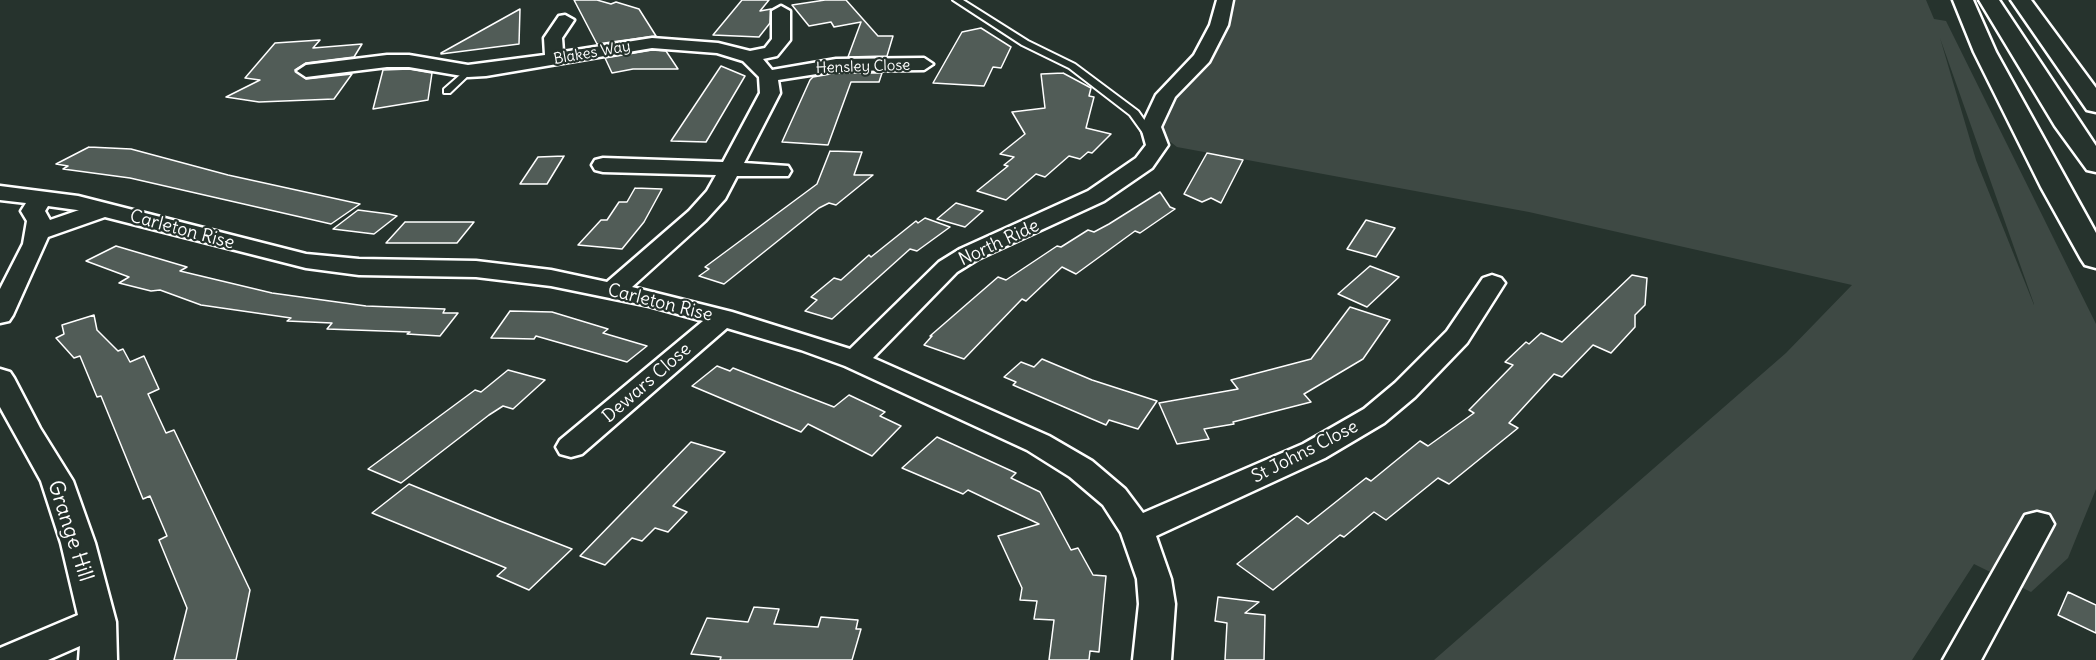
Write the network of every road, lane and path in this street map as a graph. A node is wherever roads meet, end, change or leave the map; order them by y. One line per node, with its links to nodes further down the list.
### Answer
1 (957, 0): 16 (lane)
2 (1225, 0): 16 (street)
3 (1963, 0): 25 (highway)
4 (1989, 0): 17 (highway)
5 (2021, 0): 15 (highway)
6 (781, 11): 8 (street)
7 (565, 20): 9 (street)
8 (750, 57): 9 (street, Blakes Way); 13 (street)
9 (555, 59): 12 (street, Blakes Way)
10 (924, 64): 13 (street, Hensley Close)
11 (306, 71): 12 (street, Blakes Way)
12 (468, 71): 14 (lane)
13 (768, 76): 19 (street)
14 (447, 91)
15 (2096, 105)
16 (1157, 145): 30 (street, North Ride)
17 (2096, 164)
18 (603, 165): 19 (street)
19 (730, 169): 20 (street); 27 (street)
20 (780, 171)
21 (0, 193): 22 (street, Carleton Rise)
22 (41, 198): 23 (street, Carleton Rise); 24 (street)
23 (103, 210): 24 (street); 27 (street, Carleton Rise)
24 (39, 232): 28 (street)
25 (2096, 259)
26 (1492, 283): 34 (street, St Johns Close)
27 (612, 291): 29 (street, Carleton Rise)
28 (0, 315)
29 (723, 318): 30 (street, Carleton Rise); 32 (street, Dewars Close)
30 (855, 360): 34 (street, Carleton Rise)
31 (0, 378): 35 (street, Grange Hill)
32 (571, 447)
33 (2037, 524): 39 (street)
34 (1137, 530): 38 (street, Carleton Rise)
35 (98, 622): 36 (street); 37 (street, Grange Hill)
36 (10, 660)
37 (98, 660)
38 (1152, 660)
39 (1962, 660)

